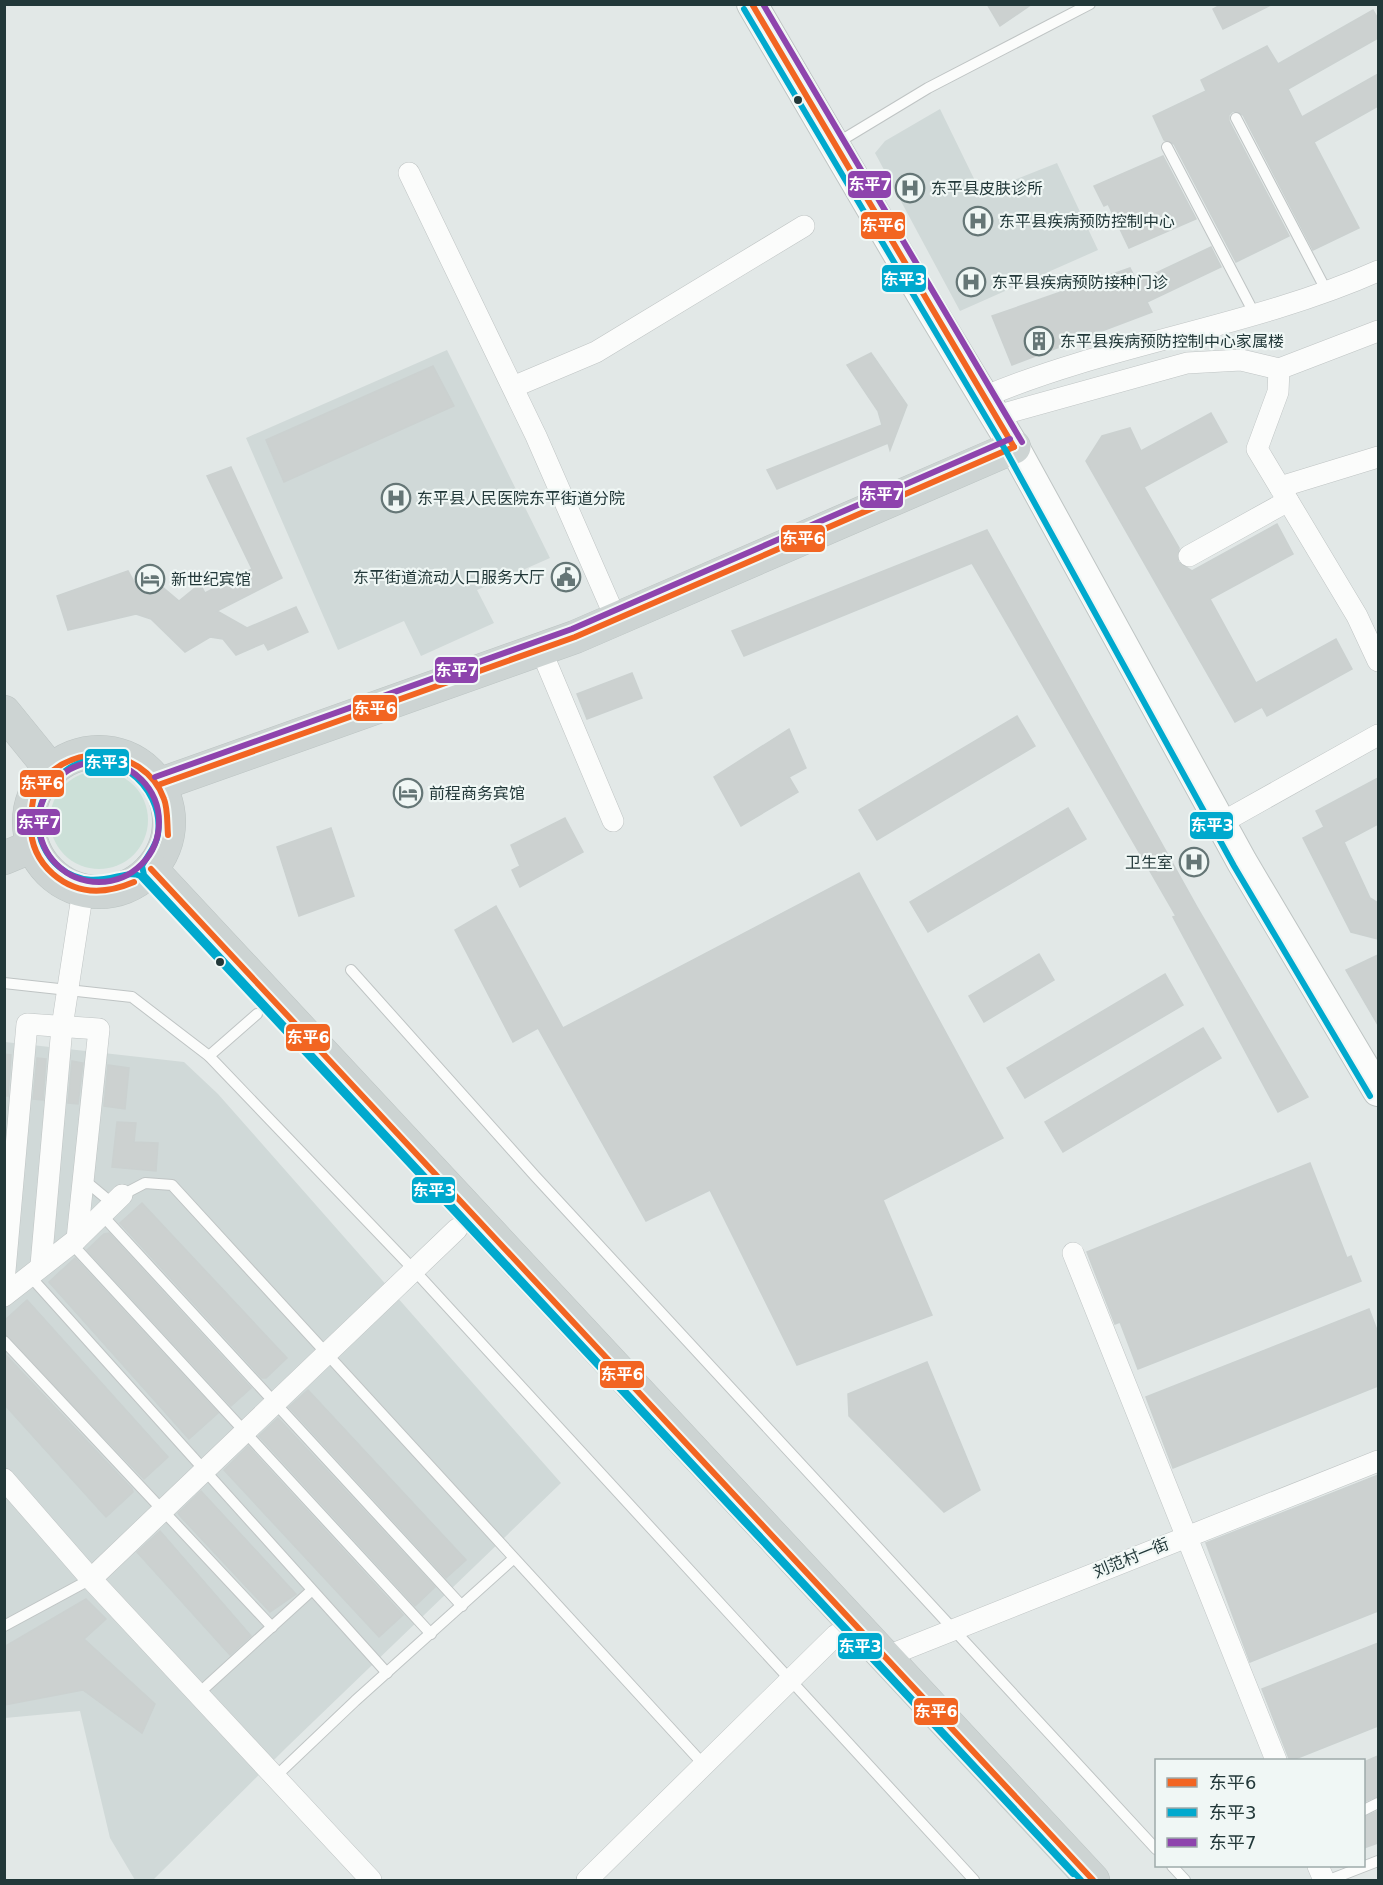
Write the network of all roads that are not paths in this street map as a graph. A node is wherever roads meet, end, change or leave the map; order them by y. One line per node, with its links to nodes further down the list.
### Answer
1 (752, 4): 4 (street)
2 (1090, 4): 4 (lane)
3 (1236, 118): 9 (lane)
4 (834, 144): 14 (street)
5 (1167, 147): 10 (lane)
6 (409, 173): 13 (street)
7 (804, 226): 13 (street)
8 (1378, 271): 9 (street)
9 (1326, 290): 10 (street)
10 (1254, 313): 14 (street)
11 (1378, 330): 12 (street)
12 (1279, 369): 14 (street); 17 (street)
13 (513, 387): 19 (street)
14 (990, 407): 15 (street)
15 (1014, 447): 19 (main road); 27 (street)
16 (1378, 457): 17 (street)
17 (1284, 494): 18 (street); 21 (street)
18 (1189, 556)
19 (616, 620): 20 (main road)
20 (541, 650): 25 (main road); 26 (street)
21 (1378, 661)
22 (4, 712): 24 (main road)
23 (1378, 735): 27 (street)
24 (52, 771): 25 (main road); 28 (main road)
25 (158, 785): 29 (main road)
26 (613, 821)
27 (1221, 823): 37 (street)
28 (19, 852): 30 (main road)
29 (142, 876): 30 (main road); 34 (main road); 66 (main road)
30 (83, 890): 33 (street)
31 (351, 970): 63 (lane)
32 (4, 983): 33 (lane)
33 (68, 988): 35 (street); 36 (lane)
34 (257, 1014): 36 (lane); 41 (main road)
35 (62, 1027): 38 (street); 39 (street); 44 (street)
36 (209, 1056): 45 (lane)
37 (1378, 1091)
38 (9, 1175): 46 (street)
39 (83, 1179): 40 (lane); 42 (street)
40 (112, 1205): 42 (street); 49 (lane); 50 (lane)
41 (457, 1229): 45 (street); 65 (main road)
42 (74, 1241): 44 (street); 51 (lane)
43 (1074, 1253): 56 (street)
44 (35, 1270): 47 (street); 53 (lane)
45 (414, 1270): 49 (street); 68 (lane)
46 (4, 1282)
47 (4, 1296)
48 (4, 1341): 55 (lane)
49 (327, 1353): 50 (street); 57 (lane)
50 (275, 1403): 51 (street); 60 (lane)
51 (245, 1432): 53 (street); 64 (lane)
52 (1378, 1461): 56 (street, 刘范村一街)
53 (205, 1470): 55 (street); 59 (lane)
54 (4, 1479): 58 (street)
55 (162, 1511): 58 (street); 62 (lane)
56 (1187, 1536): 63 (street, 刘范村一街); 70 (street)
57 (513, 1559): 60 (lane); 71 (lane)
58 (91, 1579): 61 (lane); 69 (street)
59 (311, 1591): 62 (lane); 67 (lane)
60 (462, 1606): 64 (lane)
61 (4, 1626)
62 (272, 1627): 69 (lane)
63 (952, 1630): 66 (street, 刘范村一街); 73 (lane)
64 (431, 1634): 67 (lane)
65 (836, 1635): 68 (street); 80 (main road)
66 (885, 1657): 81 (main road)
67 (387, 1673): 72 (lane)
68 (790, 1680): 71 (street); 79 (lane)
69 (198, 1694): 72 (street)
70 (1275, 1759)
71 (704, 1765): 78 (street)
72 (275, 1777): 77 (street)
73 (1155, 1847)
74 (1173, 1867): 82 (lane)
75 (1318, 1867): 83 (street)
76 (1363, 1867): 84 (lane)
77 (371, 1881)
78 (587, 1881)
79 (974, 1881)
80 (1065, 1881)
81 (1093, 1881)
82 (1185, 1881)
83 (1324, 1881)
84 (1329, 1881)

